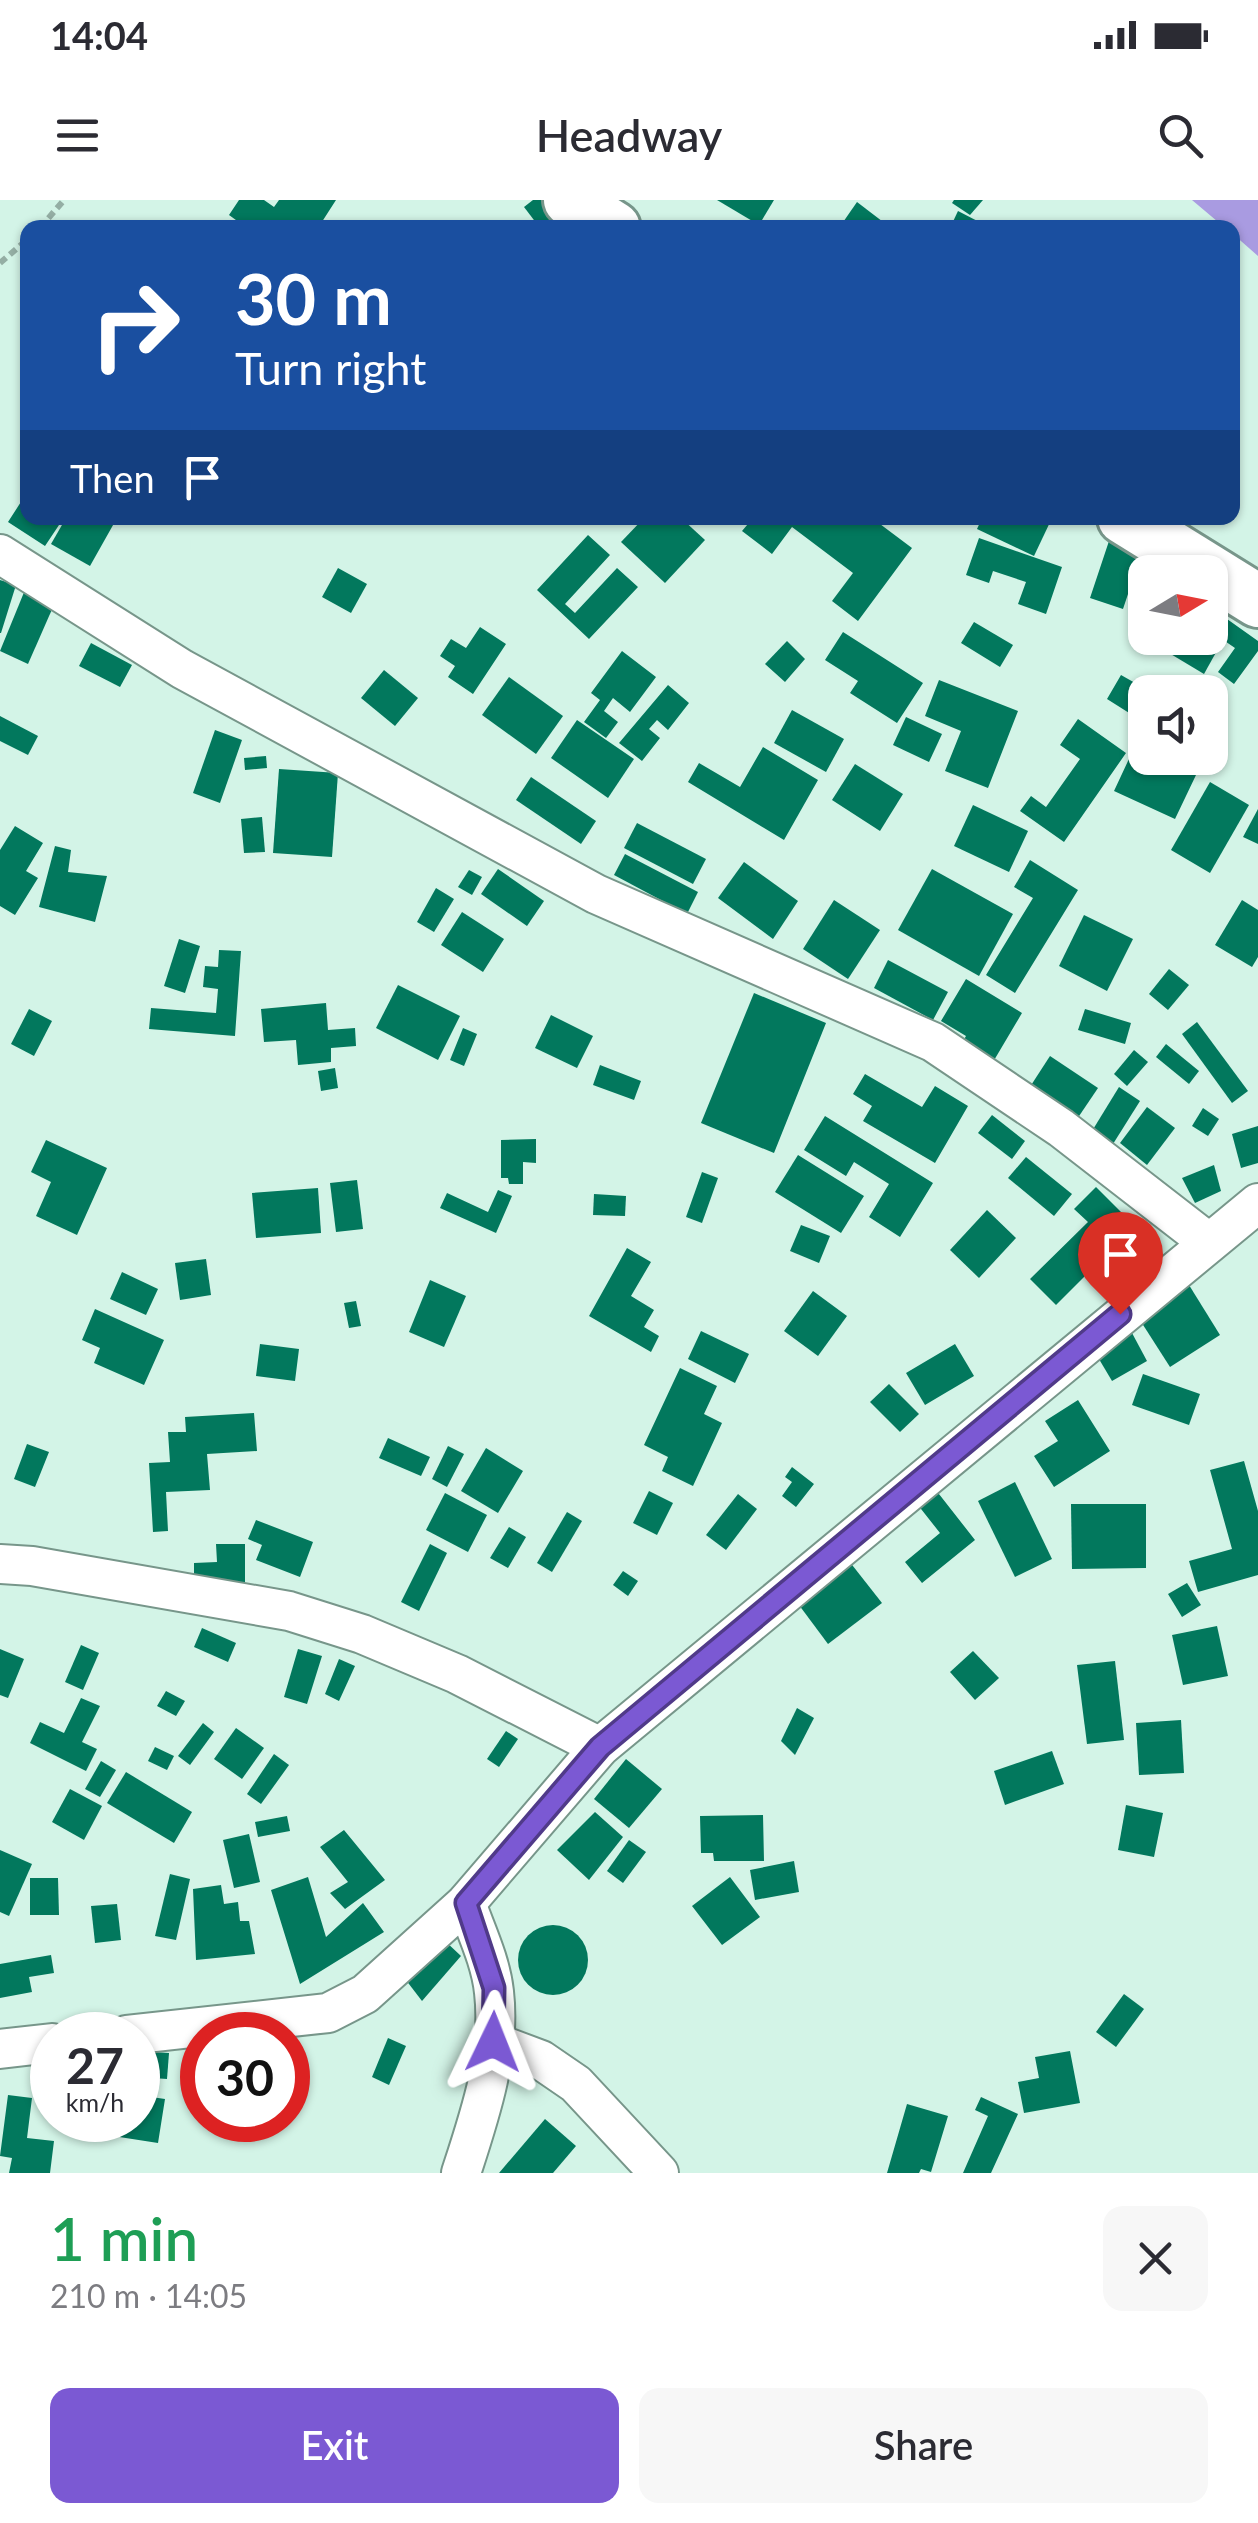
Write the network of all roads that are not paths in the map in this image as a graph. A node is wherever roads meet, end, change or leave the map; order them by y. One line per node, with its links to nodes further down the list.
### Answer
1 (570, 200): 2 (street)
2 (601, 220)
3 (1135, 525): 5 (street)
4 (0, 554): 7 (street)
5 (1258, 600)
6 (1258, 1203): 7 (street)
7 (1208, 1242): 9 (street)
8 (0, 1564): 9 (street)
9 (600, 1747): 10 (street)
10 (466, 1903): 11 (street); 12 (street)
11 (160, 2031)
12 (493, 2042): 15 (street); 16 (street)
13 (30, 2046): 14 (street)
14 (0, 2049)
15 (461, 2173)
16 (658, 2173)

